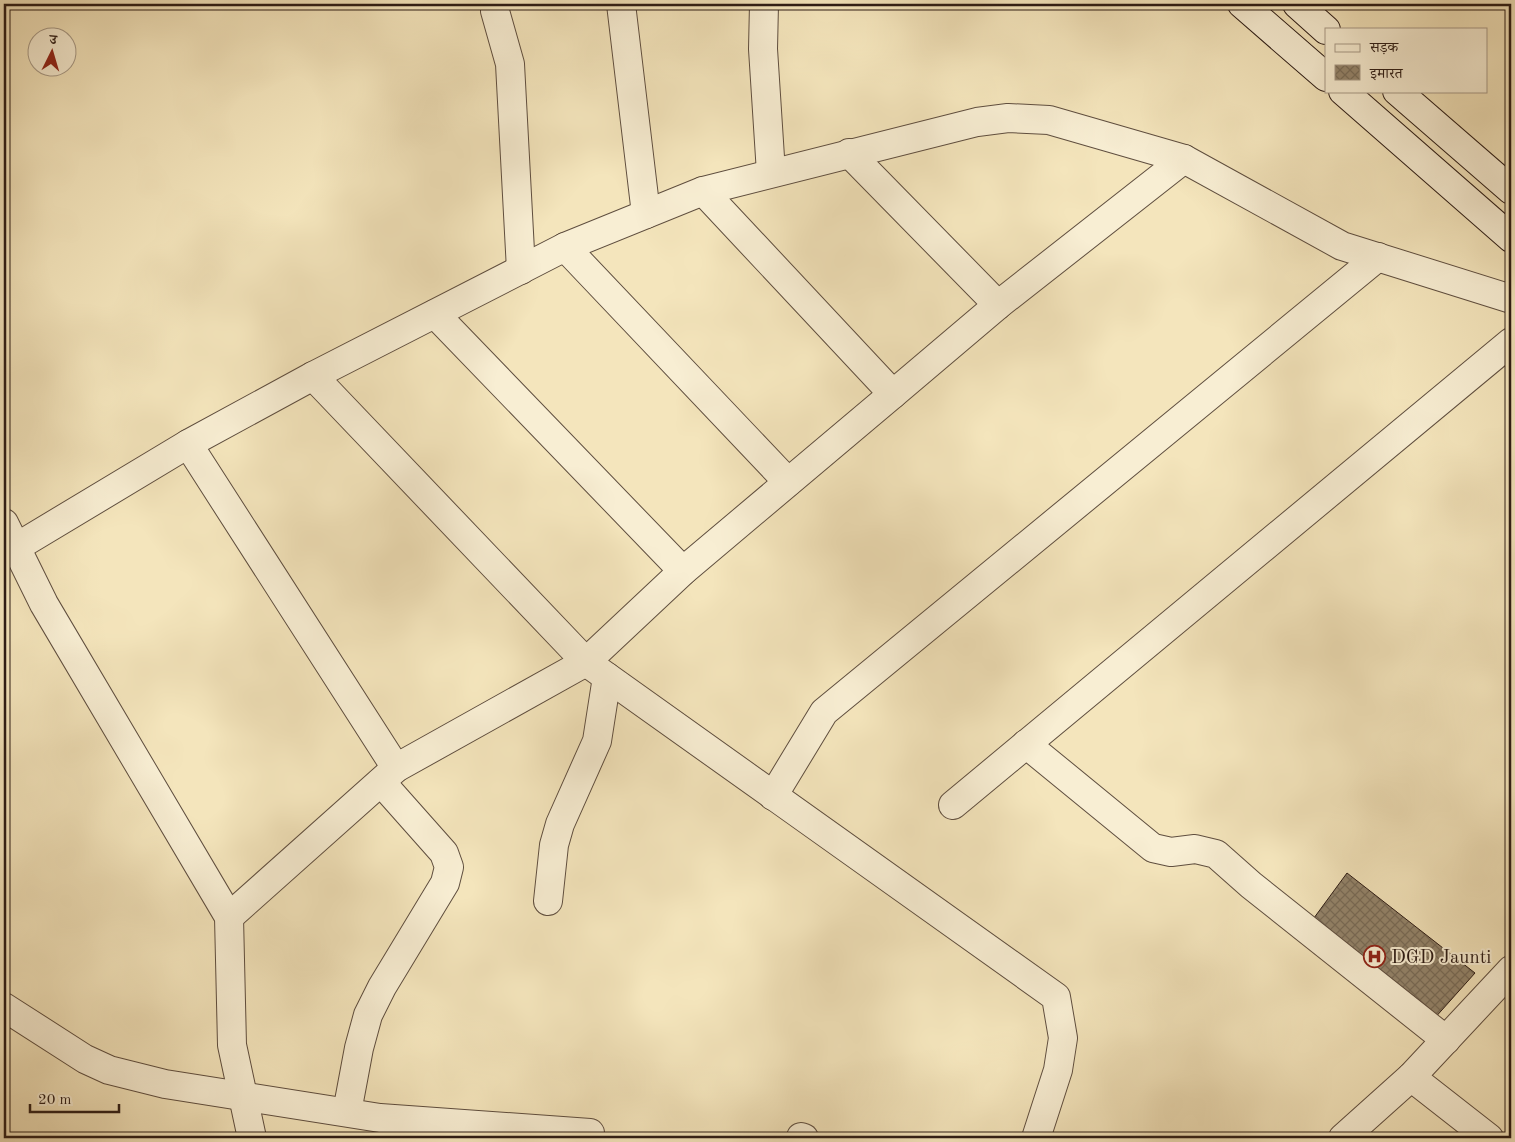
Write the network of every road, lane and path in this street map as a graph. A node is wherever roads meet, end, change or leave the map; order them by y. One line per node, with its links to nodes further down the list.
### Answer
1 (621, 4): 15 (street)
2 (764, 4): 12 (street)
3 (1242, 4): 7 (street)
4 (1297, 4): 6 (street)
5 (495, 12): 19 (street)
6 (1325, 29)
7 (1325, 76)
8 (1344, 92): 16 (street)
9 (1398, 92): 14 (street)
10 (849, 153): 11 (street); 12 (street); 21 (street)
11 (1184, 159): 18 (street); 21 (street)
12 (771, 173): 13 (street)
13 (703, 190): 15 (street); 25 (street)
14 (1511, 190)
15 (646, 214): 17 (street)
16 (1511, 238)
17 (565, 247): 19 (street); 27 (street)
18 (1378, 258): 20 (street); 34 (street)
19 (521, 270): 22 (street)
20 (1511, 300)
21 (998, 305): 25 (street)
22 (435, 314): 24 (street); 30 (street)
23 (1511, 342): 32 (street)
24 (313, 376): 26 (street); 31 (street)
25 (893, 394): 27 (street)
26 (188, 444): 29 (street); 33 (street)
27 (788, 482): 30 (street)
28 (4, 523): 29 (street)
29 (15, 548): 37 (street)
30 (683, 571): 31 (street)
31 (597, 669): 33 (street); 34 (street); 36 (street)
32 (1026, 744): 35 (street); 40 (street)
33 (388, 775): 37 (street); 43 (street)
34 (773, 796): 46 (street)
35 (953, 805)
36 (548, 901)
37 (229, 917): 42 (street)
38 (1511, 970): 40 (street)
39 (4, 1007): 42 (street)
40 (1446, 1040): 41 (street)
41 (1411, 1077): 47 (street); 48 (street)
42 (243, 1098): 43 (street); 45 (street)
43 (347, 1112): 44 (street)
44 (590, 1133)
45 (252, 1138)
46 (1036, 1138)
47 (1343, 1138)
48 (1489, 1138)

